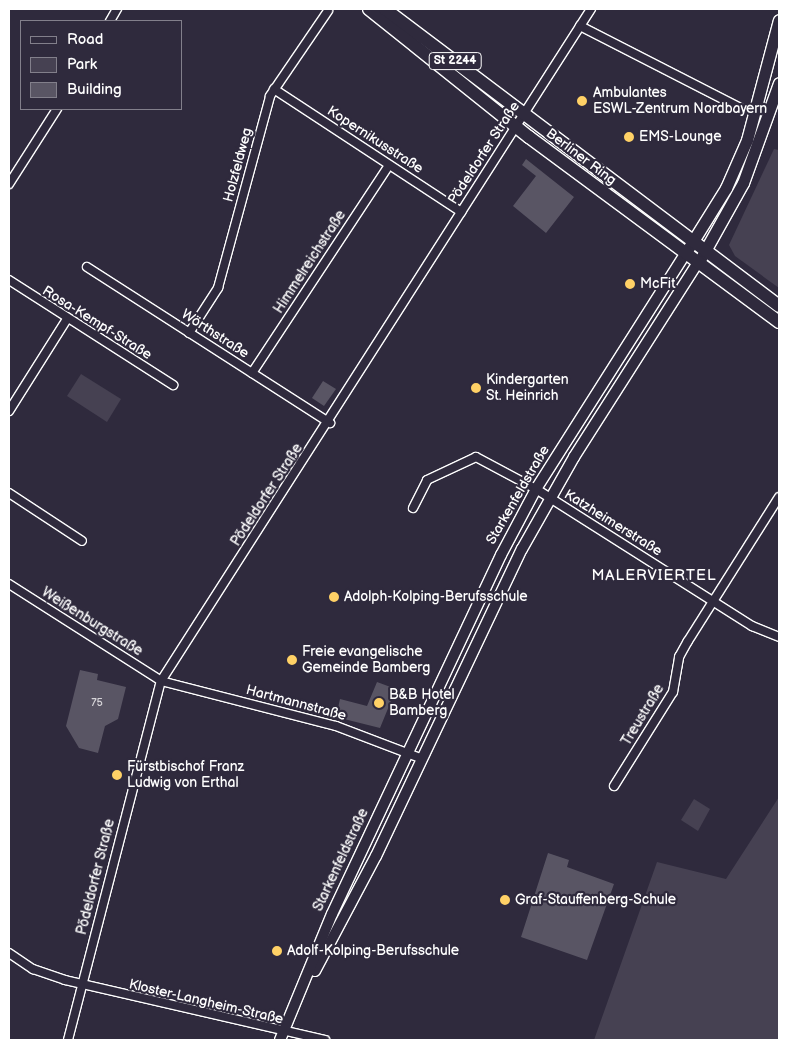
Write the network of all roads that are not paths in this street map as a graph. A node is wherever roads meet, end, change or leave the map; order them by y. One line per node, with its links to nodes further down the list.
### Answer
1 (117, 9): 6 (street)
2 (369, 9): 14 (main road, Berliner Ring / St 2244)
3 (385, 9): 13 (main road, Berliner Ring / St 2244)
4 (588, 10): 8 (street, Pödeldorfer Straße)
5 (328, 11): 10 (street, Holzfeldweg)
6 (111, 20)
7 (779, 20): 18 (main road, Starkenfeldstraße)
8 (580, 26): 11 (street); 13 (street, Pödeldorfer Straße)
9 (779, 83): 19 (main road, Starkenfeldstraße)
10 (274, 89): 15 (street, Kopernikusstraße); 27 (street, Holzfeldweg)
11 (738, 107)
12 (56, 110): 16 (street)
13 (524, 113): 14 (street, Pödeldorfer Straße); 18 (main road, Berliner Ring / St 2244)
14 (516, 126): 17 (street, Pödeldorfer Straße); 20 (main road, Berliner Ring / St 2244)
15 (389, 164): 17 (street, Kopernikusstraße); 28 (street, Himmelreichstraße)
16 (9, 184)
17 (461, 212): 31 (street, Pödeldorfer Straße)
18 (694, 241): 19 (main road, Berliner Ring / St 2244); 20 (main road, Starkenfeldstraße)
19 (706, 250): 21 (main road, Starkenfeldstraße); 24 (main road, Berliner Ring / St 2244)
20 (685, 254): 21 (main road, Berliner Ring / St 2244); 32 (street, Starkenfeldstraße)
21 (697, 264): 26 (main road, Berliner Ring / St 2244); 35 (street, Starkenfeldstraße)
22 (87, 267): 27 (street, Wörthstraße)
23 (9, 280): 25 (street, Rosa-Kempf-Straße)
24 (779, 306)
25 (67, 319): 29 (street, Rosa-Kempf-Straße); 30 (street)
26 (779, 322)
27 (189, 333): 28 (street, Wörthstraße)
28 (252, 373): 31 (street, Wörthstraße)
29 (173, 385)
30 (9, 410)
31 (330, 423): 41 (street, Pödeldorfer Straße)
32 (536, 490): 35 (street, Katzheimerstraße); 36 (street, Katzheimerstraße); 42 (street, Starkenfeldstraße)
33 (10, 497): 37 (street)
34 (779, 497): 39 (street, Treustraße)
35 (550, 498): 39 (street, Katzheimerstraße); 43 (street, Starkenfeldstraße)
36 (413, 508)
37 (82, 541)
38 (9, 584): 41 (street, Weißenburgstraße)
39 (714, 602): 40 (street, Katzheimerstraße); 44 (street, Treustraße)
40 (779, 637)
41 (161, 681): 42 (street, Hartmannstraße); 46 (street, Pödeldorfer Straße)
42 (407, 753): 43 (street, Hartmannstraße); 47 (street, Starkenfeldstraße)
43 (420, 758): 47 (street, Starkenfeldstraße)
44 (614, 786)
45 (9, 953): 46 (street, Kloster-Langheim-Straße)
46 (82, 985): 48 (street, Kloster-Langheim-Straße); 49 (street, Pödeldorfer Straße)
47 (298, 997): 48 (street, Starkenfeldstraße)
48 (282, 1037): 50 (street, Kloster-Langheim-Straße)
49 (68, 1040)
50 (325, 1040)

